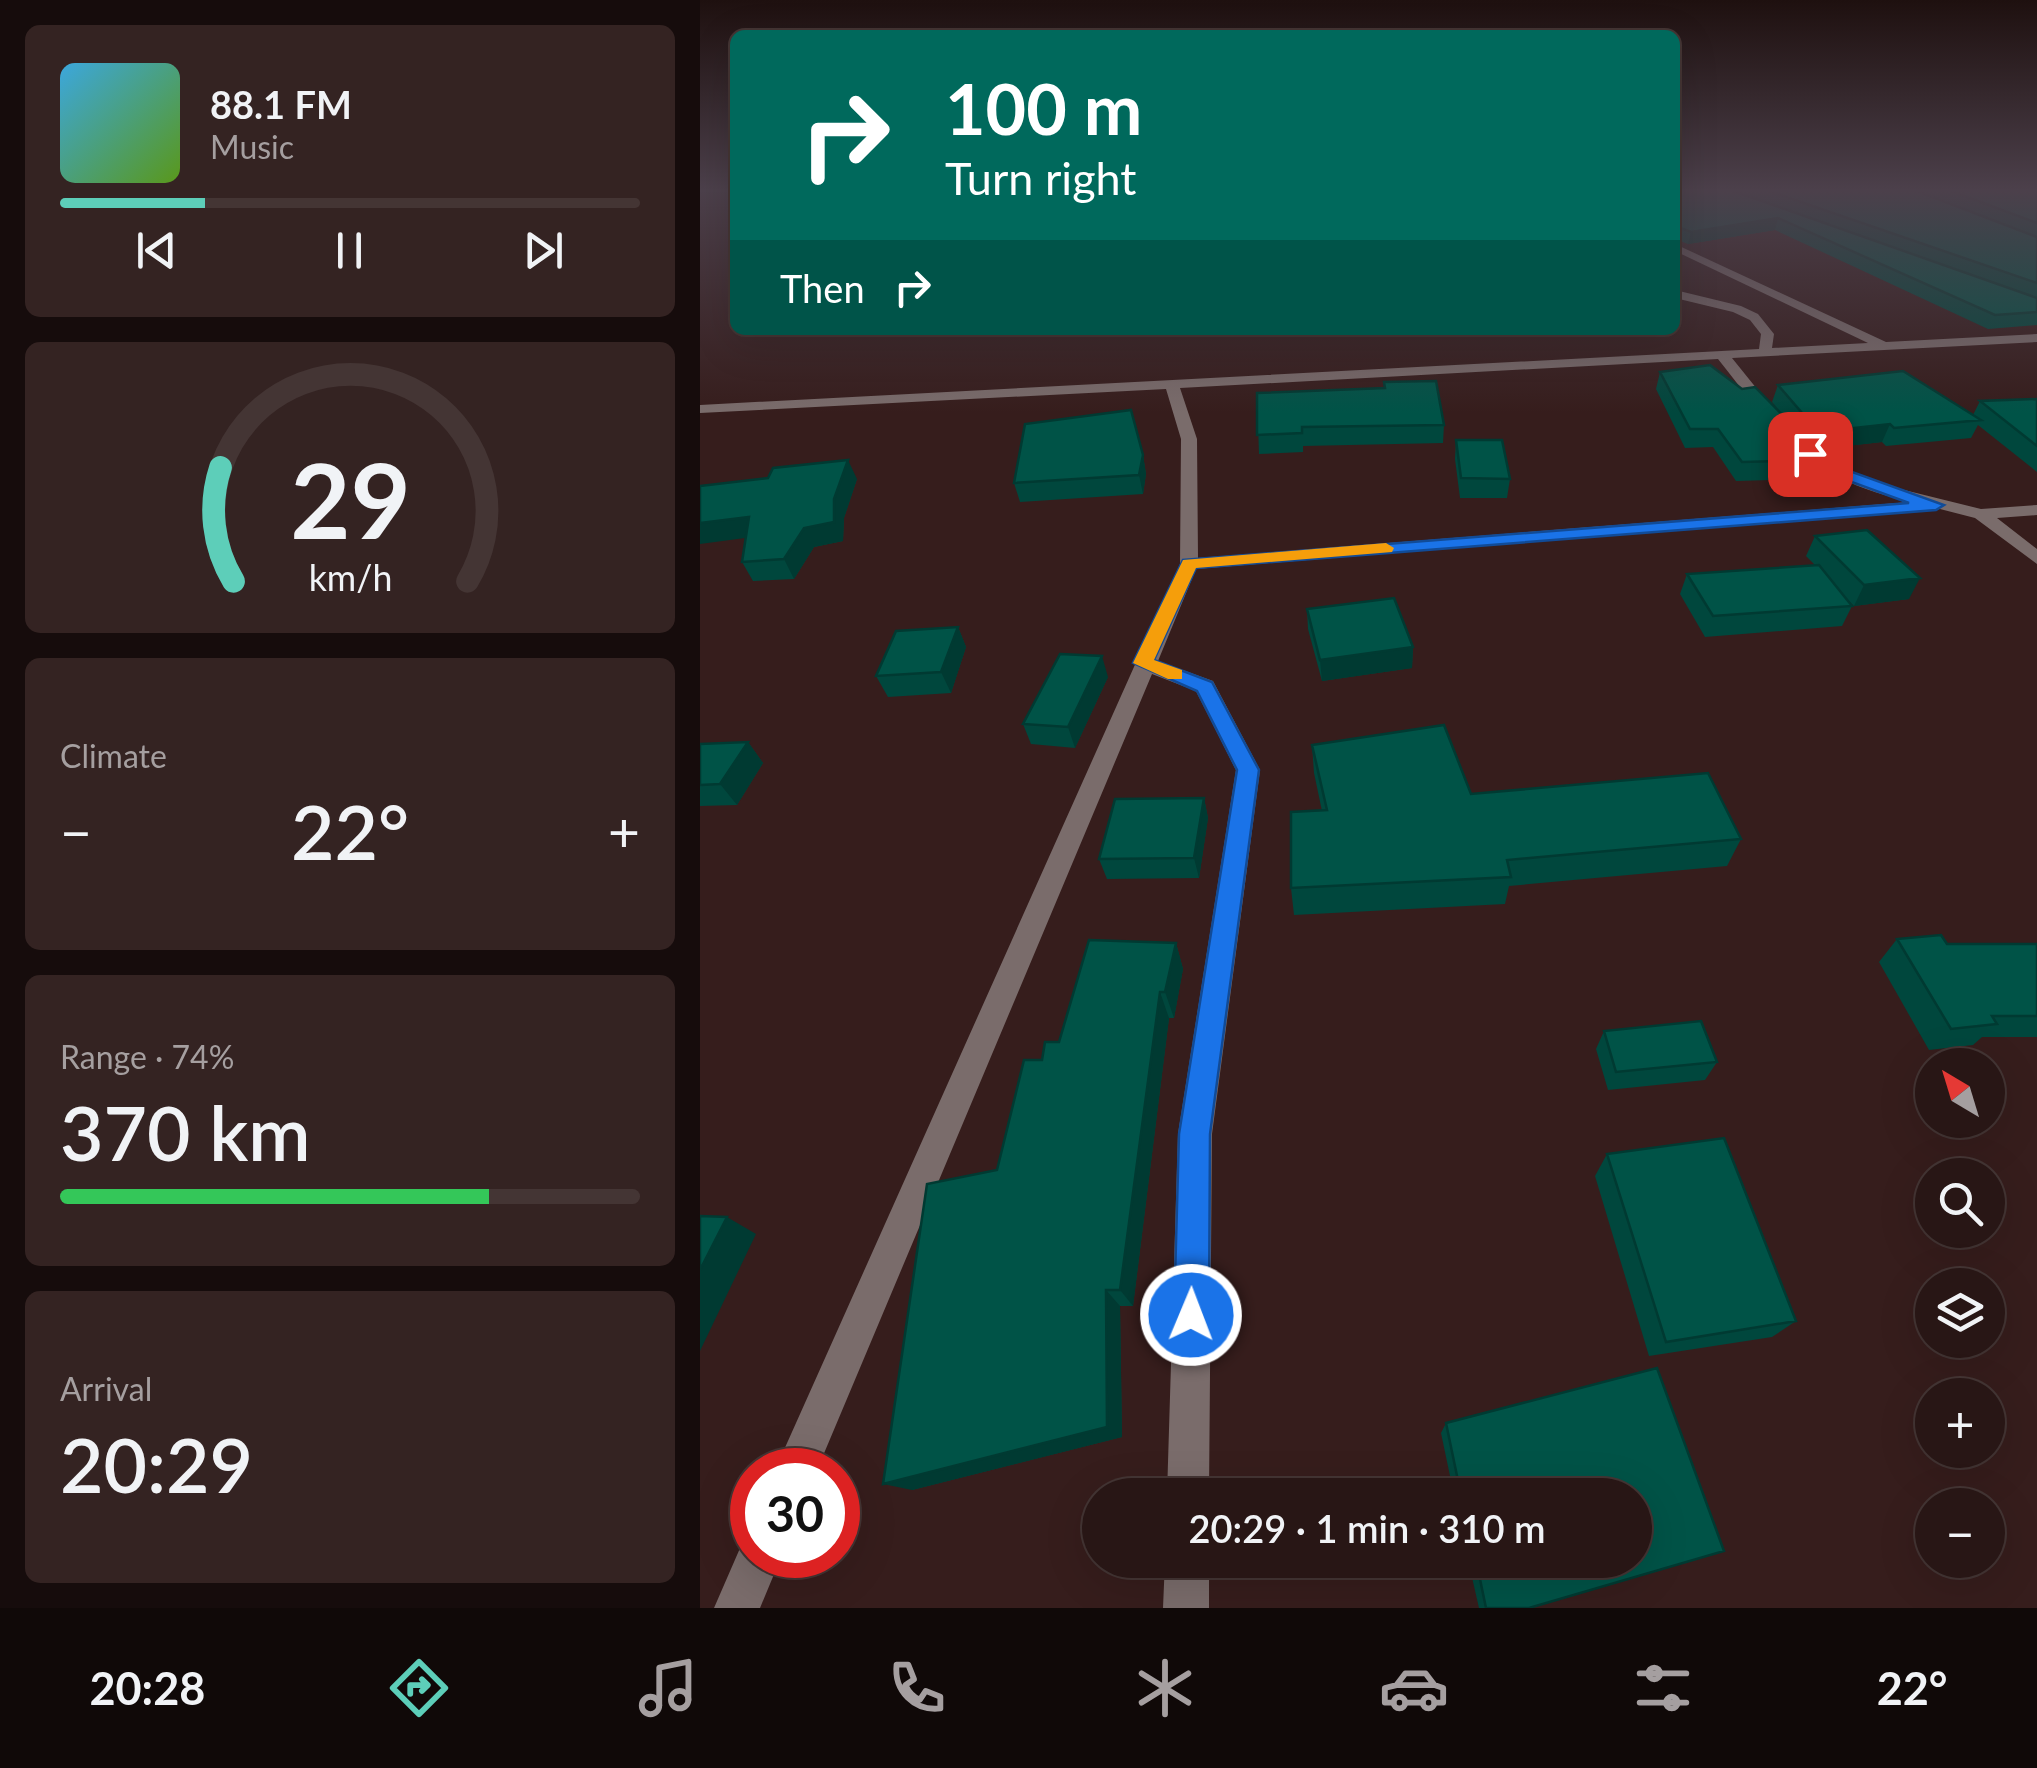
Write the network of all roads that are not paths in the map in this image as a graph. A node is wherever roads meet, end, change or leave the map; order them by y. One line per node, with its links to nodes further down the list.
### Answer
1 (1705, 263): 4 (street)
2 (1680, 295): 5 (street)
3 (2037, 338): 4 (street)
4 (1883, 346): 5 (street)
5 (1766, 351): 6 (street)
6 (1720, 354): 7 (street); 9 (street)
7 (1172, 384): 8 (street); 13 (street)
8 (700, 409)
9 (1936, 505): 11 (street); 13 (street)
10 (2037, 510): 11 (street)
11 (1981, 514): 12 (street)
12 (2037, 558)
13 (1189, 564): 14 (street)
14 (1143, 663): 15 (street); 16 (street)
15 (805, 1448)
16 (1188, 1478)
17 (750, 1578): 19 (street)
18 (1187, 1578): 20 (street)
19 (737, 1608)
20 (1186, 1608)

